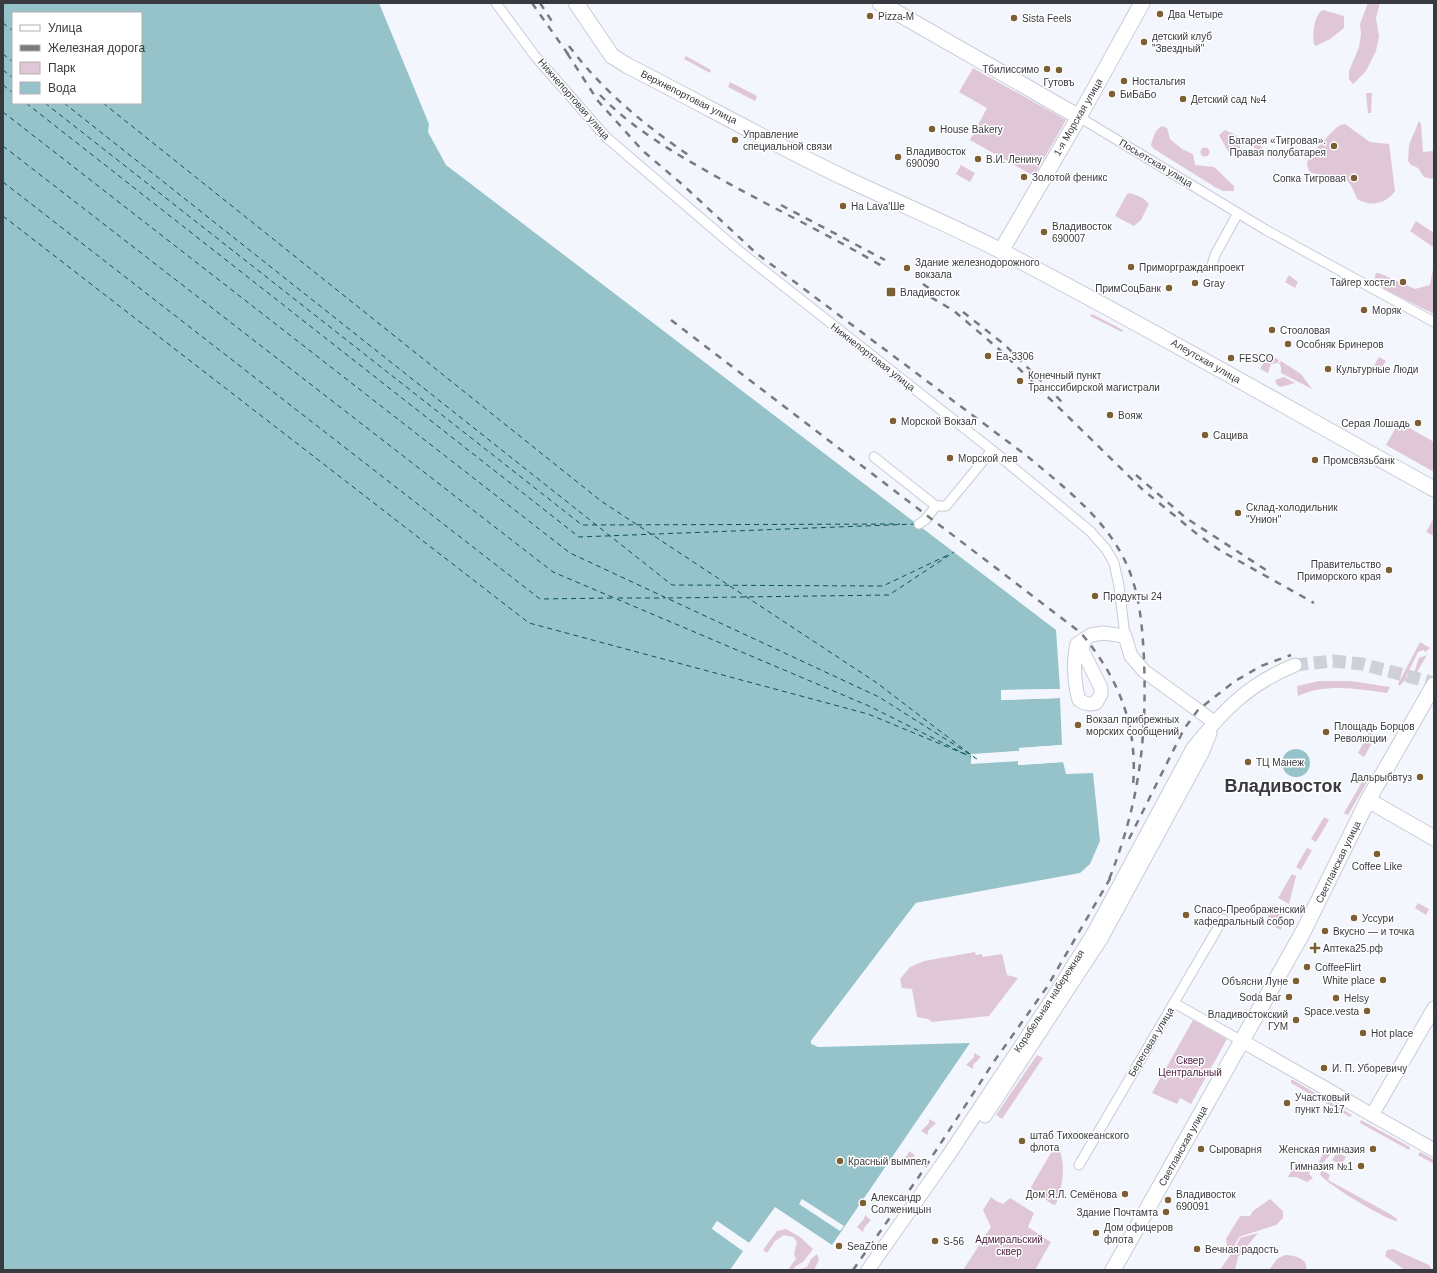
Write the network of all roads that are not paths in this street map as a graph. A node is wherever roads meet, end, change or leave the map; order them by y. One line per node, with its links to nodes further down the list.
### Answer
1 (496, 3): 11 (street, Нижнепортовая улица)
2 (576, 3): 7 (main road, Верхнепортовая улица)
3 (880, 3): 5 (main road, Посьетская улица)
4 (1142, 3): 5 (main road, 1-я Морская улица)
5 (1079, 117): 6 (street, Посьетская улица); 8 (main road, 1-я Морская улица)
6 (1238, 213): 9 (street); 10 (street, Посьетская улица)
7 (975, 239): 8 (main road, Алеутская улица)
8 (1001, 251): 13 (main road, Алеутская улица)
9 (1212, 265)
10 (1434, 322)
11 (992, 450): 14 (street); 16 (street, Нижнепортовая улица)
12 (874, 457): 14 (street)
13 (1434, 489)
14 (936, 506): 15 (street)
15 (919, 524)
16 (1125, 636): 17 (main road); 20 (main road, Нижнепортовая улица)
17 (1084, 640)
18 (1295, 665): 20 (main road, Корабельная набережная)
19 (1434, 685): 21 (main road, Светланская улица)
20 (1214, 722): 30 (main road, Корабельная набережная); 31 (main road, Корабельная набережная)
21 (1368, 800): 22 (main road); 26 (main road, Светланская улица)
22 (1434, 838)
23 (1223, 919): 24 (street, Береговая улица)
24 (1174, 1003): 26 (street); 29 (street, Береговая улица)
25 (1434, 1008): 27 (main road)
26 (1242, 1042): 27 (main road); 32 (main road, Светланская улица)
27 (1372, 1115): 28 (main road)
28 (1434, 1150)
29 (1079, 1166)
30 (868, 1270)
31 (877, 1270)
32 (1113, 1270)

